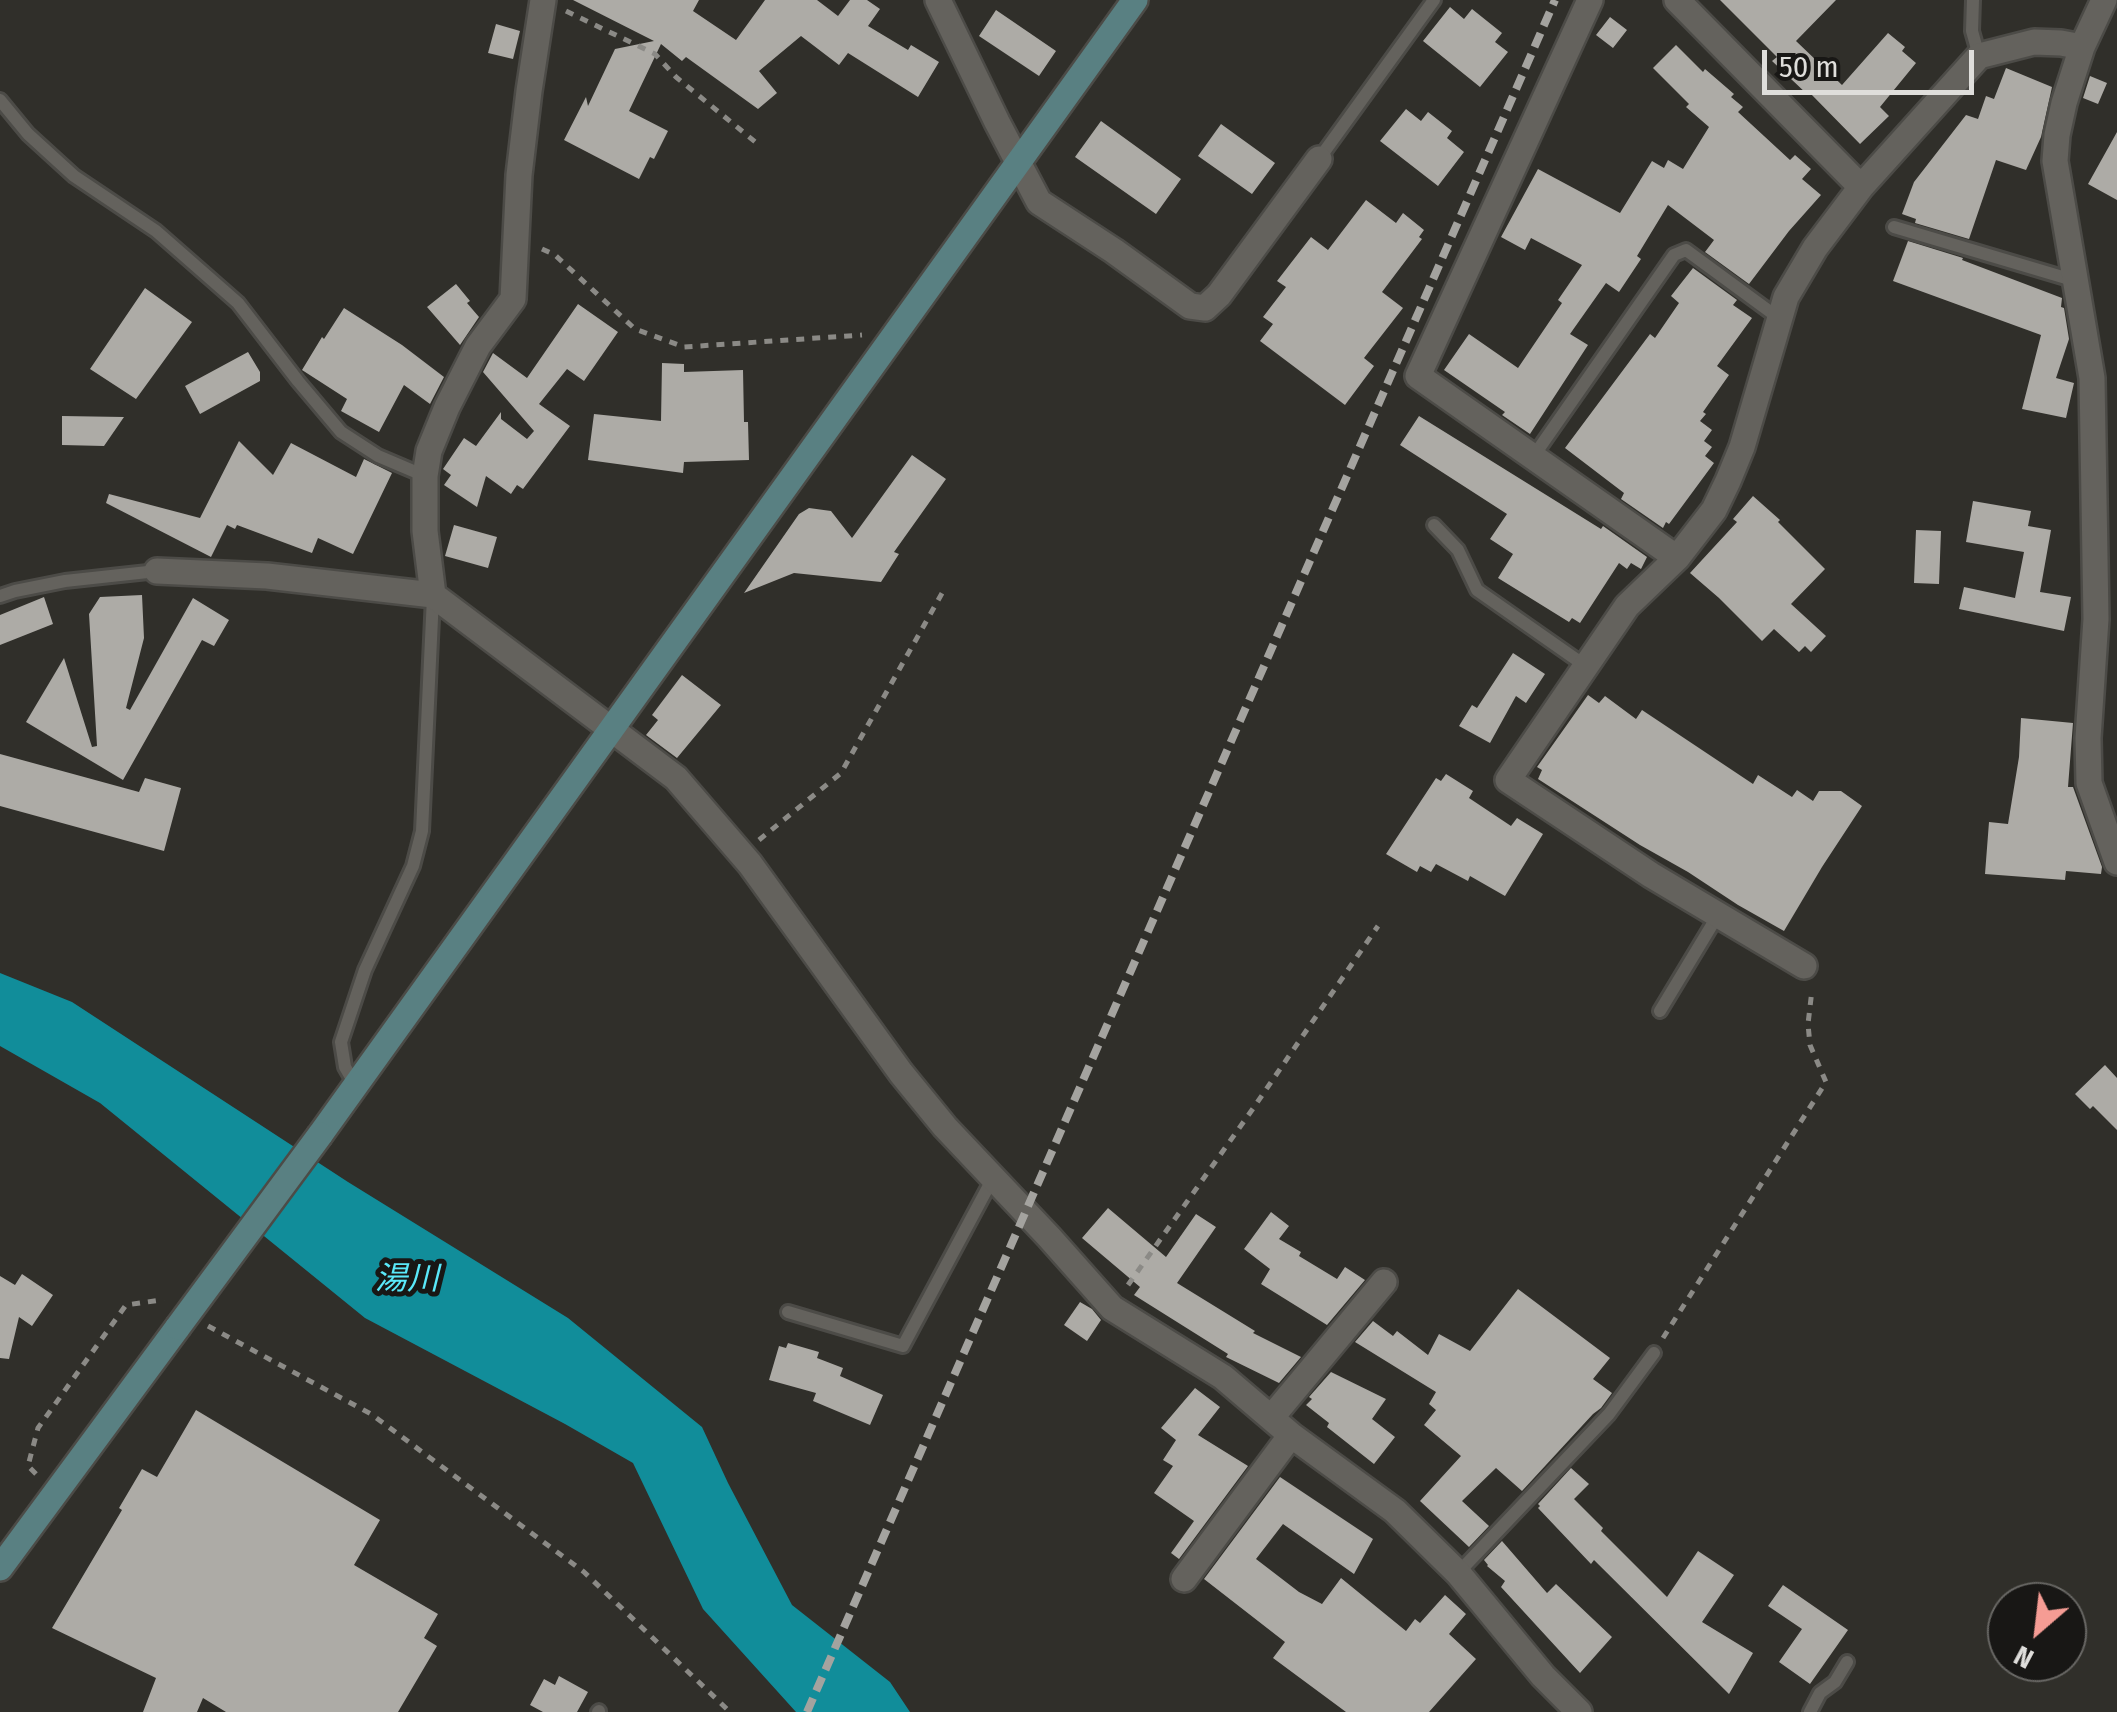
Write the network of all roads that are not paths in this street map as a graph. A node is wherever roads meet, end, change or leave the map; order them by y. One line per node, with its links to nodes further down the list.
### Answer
1 (544, 0): 19 (street)
2 (938, 0): 13 (street)
3 (1135, 0): 13 (street)
4 (1434, 0): 12 (lane)
5 (1590, 0): 18 (street)
6 (1677, 0): 14 (street)
7 (1973, 0): 10 (lane)
8 (2104, 0): 9 (street)
9 (2082, 47): 10 (street); 16 (street)
10 (1979, 56): 14 (street)
11 (0, 100): 19 (lane)
12 (1320, 159): 13 (street)
13 (1018, 161): 26 (street)
14 (1861, 187): 17 (street)
15 (1894, 227): 16 (lane)
16 (2076, 282): 27 (street)
17 (1780, 318): 18 (lane); 21 (street)
18 (1533, 457): 21 (street)
19 (425, 476): 23 (street)
20 (1434, 525): 25 (lane)
21 (1677, 558): 25 (street)
22 (157, 571): 23 (street); 24 (lane)
23 (433, 595): 26 (street); 31 (lane)
24 (0, 596)
25 (1586, 667): 28 (street)
26 (612, 728): 31 (street); 32 (street)
27 (2117, 862)
28 (1718, 915): 29 (street); 30 (lane)
29 (1804, 966)
30 (1660, 1011)
31 (356, 1086): 37 (street, bridge)
32 (993, 1178): 34 (lane); 36 (street)
33 (1384, 1282): 36 (street)
34 (788, 1312)
35 (1654, 1353): 38 (lane)
36 (1281, 1426): 38 (street); 39 (street)
37 (0, 1568)
38 (1458, 1573): 41 (street)
39 (1184, 1579)
40 (1847, 1662): 42 (lane)
41 (1579, 1712)
42 (1810, 1712)

